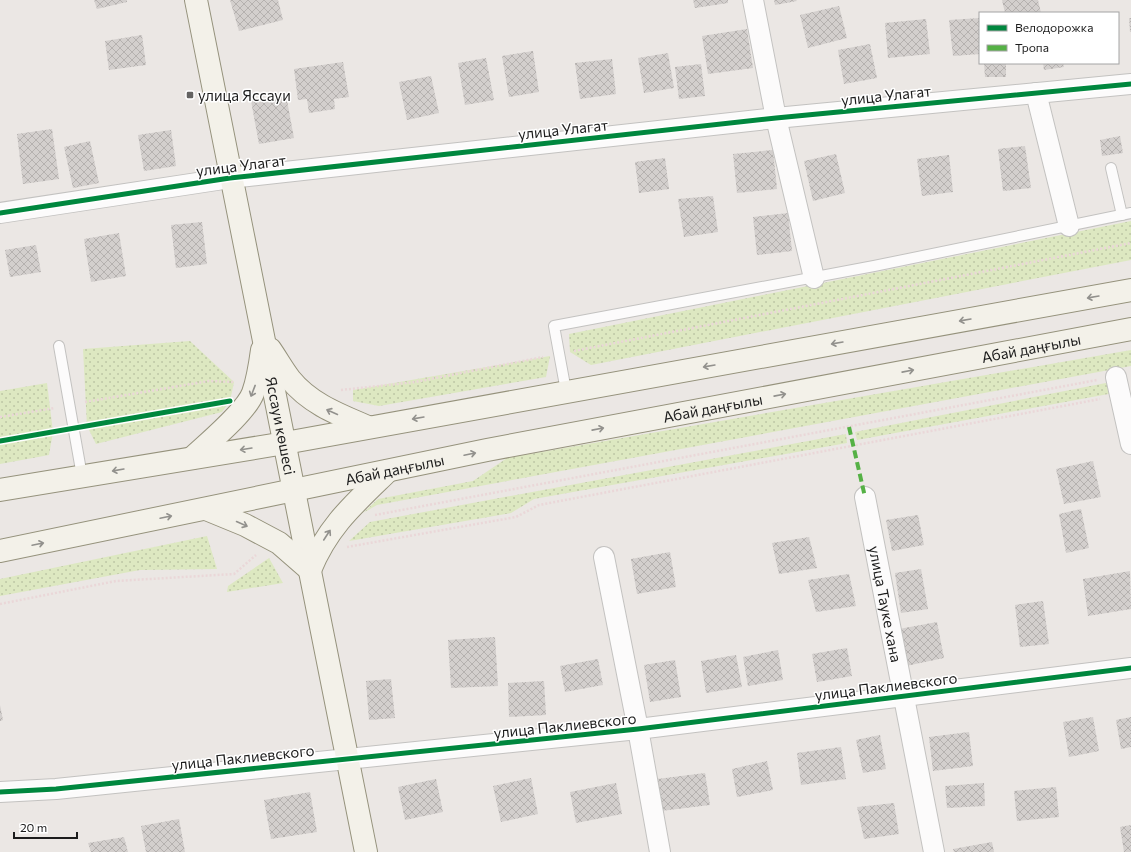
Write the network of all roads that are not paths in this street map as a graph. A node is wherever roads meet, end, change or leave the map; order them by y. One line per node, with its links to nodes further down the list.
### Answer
1 (196, 0): 7 (main road, Яссауи көшесі)
2 (753, 0): 5 (street)
3 (1131, 84): 4 (street, улица Улагат)
4 (1036, 93): 5 (street, улица Улагат); 10 (street)
5 (776, 118): 7 (street, улица Улагат); 11 (street)
6 (1112, 168): 9 (lane)
7 (230, 178): 8 (street, улица Улагат); 14 (main road, Яссауи көшесі)
8 (0, 214)
9 (1126, 214): 10 (lane)
10 (1069, 226): 11 (lane)
11 (814, 278): 17 (lane)
12 (1131, 290): 17 (main road, one-way to 17)
13 (1131, 328): 22 (main road, Абай даңғылы, one-way to 13)
14 (264, 339): 18 (main road, one-way to 14); 19 (main road, Яссауи көшесі); 21 (main road, one-way to 21)
15 (59, 346): 23 (lane)
16 (1118, 386): 20 (street)
17 (566, 391): 18 (main road, one-way to 18)
18 (368, 427): 19 (main road)
19 (285, 443): 21 (main road, one-way to 21); 25 (main road, Яссауи көшесі)
20 (1131, 444)
21 (192, 458): 23 (main road, one-way to 23)
22 (388, 471): 25 (main road, Абай даңғылы); 30 (main road, one-way to 22)
23 (82, 476): 24 (main road)
24 (0, 490)
25 (295, 490): 27 (main road, Абай даңғылы); 30 (main road, Яссауи көшесі)
26 (865, 497): 32 (street, улица Тауке хана)
27 (206, 509): 28 (main road, Абай даңғылы, one-way to 27); 30 (main road, one-way to 30)
28 (0, 551)
29 (604, 557): 33 (street)
30 (310, 570): 34 (main road, Яссауи көшесі)
31 (1131, 668): 32 (street, улица Паклиевского)
32 (904, 696): 33 (street, улица Паклиевского); 38 (street, улица Тауке хана)
33 (638, 729): 34 (street, улица Паклиевского); 37 (street)
34 (346, 759): 35 (street, улица Паклиевского); 36 (main road, Яссауи көшесі)
35 (0, 792)
36 (366, 852)
37 (660, 852)
38 (934, 852)

